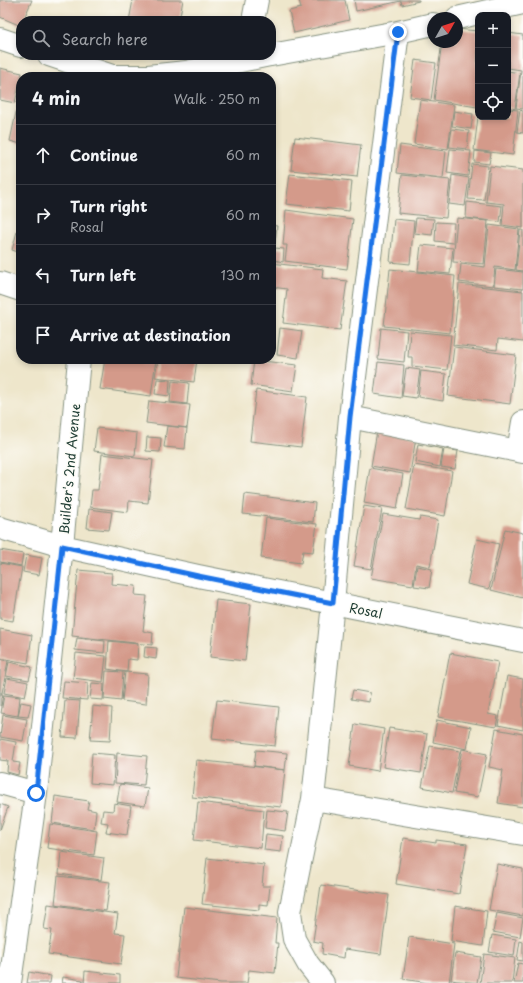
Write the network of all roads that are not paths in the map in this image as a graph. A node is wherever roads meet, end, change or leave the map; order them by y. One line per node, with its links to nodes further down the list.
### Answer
1 (257, 0): 3 (street)
2 (523, 3): 4 (street)
3 (254, 16)
4 (463, 17)
5 (427, 25): 6 (street)
6 (398, 32): 9 (street); 17 (street)
7 (0, 39): 8 (street)
8 (16, 44)
9 (276, 54)
10 (64, 60): 12 (street)
11 (235, 60): 13 (street)
12 (100, 72)
13 (186, 72)
14 (0, 283): 15 (street)
15 (16, 288)
16 (79, 364): 21 (street, Builder's 2nd Avenue)
17 (350, 417): 19 (street); 22 (street)
18 (523, 422): 19 (street)
19 (520, 451)
20 (0, 528): 21 (street, Rosal)
21 (62, 546): 22 (street, Rosal); 25 (street, Builder's 2nd Avenue)
22 (333, 603): 23 (street, Rosal); 26 (street)
23 (523, 641)
24 (0, 783): 25 (street)
25 (36, 793): 28 (street, Builder's 2nd Avenue)
26 (313, 799): 27 (street); 29 (street)
27 (523, 834)
28 (10, 983)
29 (323, 983)

